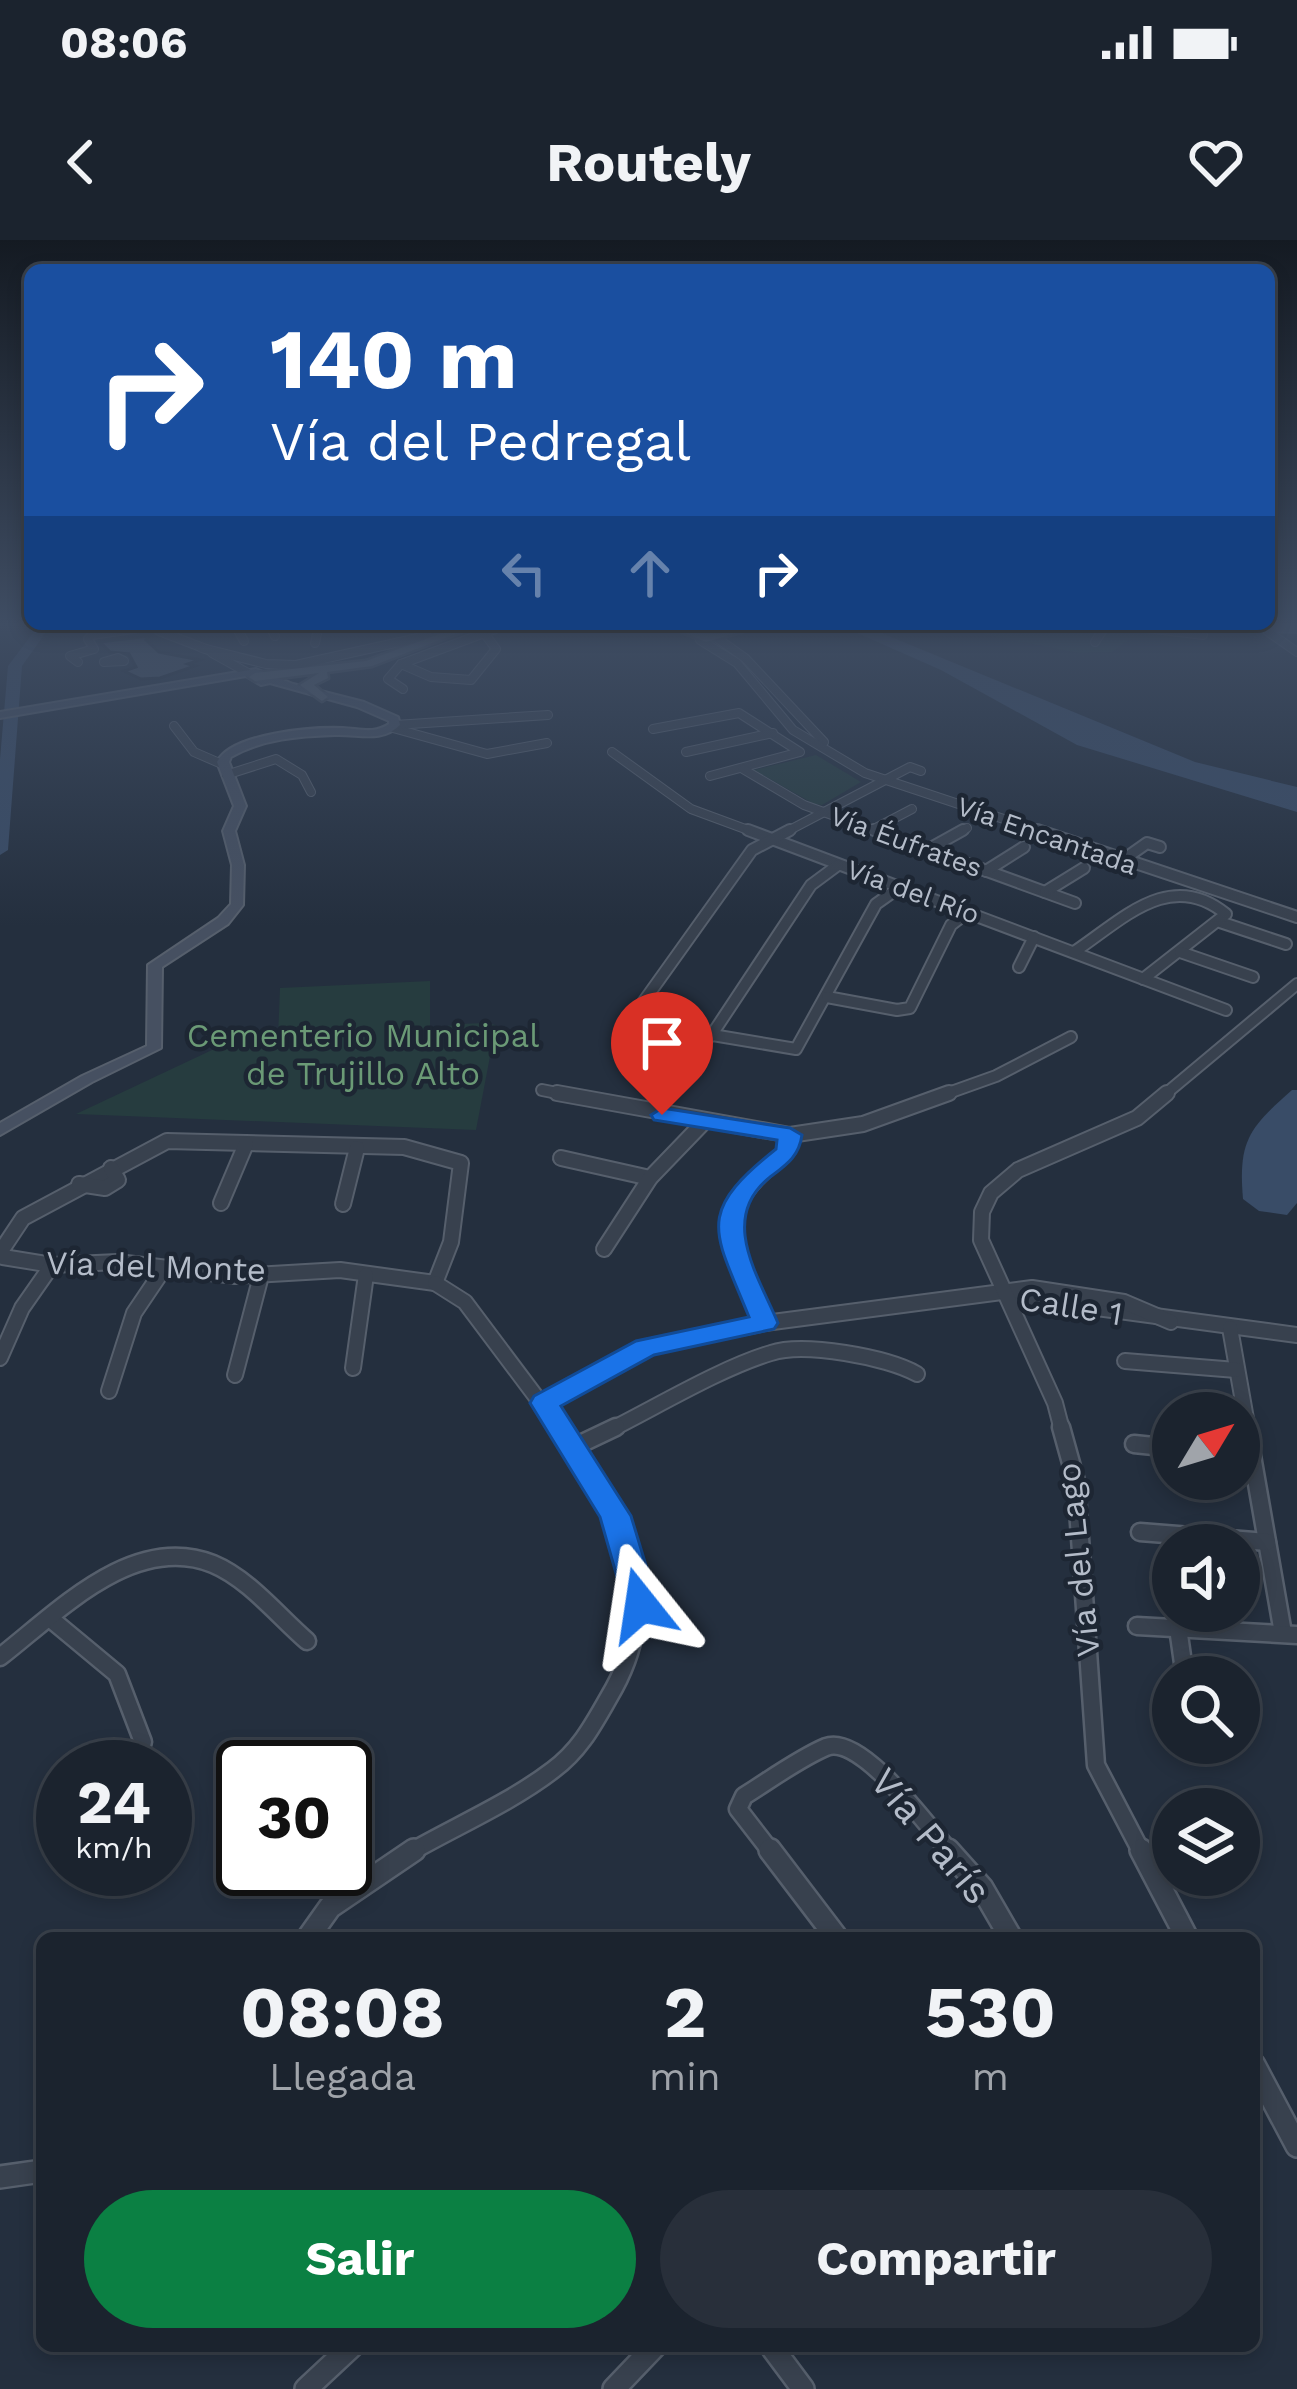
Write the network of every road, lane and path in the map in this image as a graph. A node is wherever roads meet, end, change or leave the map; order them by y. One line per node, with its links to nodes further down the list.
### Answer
1 (427, 725): 7 (street)
2 (676, 725): 8 (street)
3 (762, 725): 9 (street)
4 (789, 725): 18 (street, Vía Encantada)
5 (804, 725): 18 (street, Vía Encantada)
6 (174, 726): 15 (street)
7 (395, 728): 10 (street); 11 (street); 15 (main road)
8 (653, 729)
9 (773, 733): 13 (street); 14 (street)
10 (379, 738)
11 (547, 742)
12 (612, 752): 24 (street, Vía del Río)
13 (686, 752)
14 (742, 769): 17 (street); 21 (street, Vía Éufrates)
15 (225, 770): 19 (street); 52 (main road)
16 (921, 771): 18 (street)
17 (710, 776)
18 (889, 778): 21 (street); 28 (street, Vía Encantada); 36 (street, Vía Encantada)
19 (310, 792)
20 (912, 809): 23 (street)
21 (824, 813): 23 (street, Vía Éufrates); 24 (street)
22 (967, 828): 27 (street)
23 (872, 830): 27 (street, Vía Éufrates)
24 (770, 840): 29 (street, Vía del Río); 48 (street)
25 (1024, 847): 31 (street)
26 (1160, 848): 28 (street)
27 (928, 850): 31 (street, Vía Éufrates)
28 (1130, 856): 36 (street, Vía Encantada)
29 (838, 865): 32 (street, Vía del Río); 48 (street)
30 (1084, 868): 33 (street)
31 (986, 871): 33 (street, Vía Éufrates)
32 (900, 887): 35 (street, Vía del Río); 46 (street)
33 (1045, 892): 34 (street, Vía Éufrates)
34 (1075, 902)
35 (968, 912): 38 (street, Vía del Río); 46 (street)
36 (1297, 913)
37 (1220, 922): 39 (street); 40 (street); 41 (street)
38 (1034, 937): 40 (street, Vía del Río); 42 (street)
39 (1286, 944)
40 (1074, 952): 44 (street, Vía del Río)
41 (1180, 952): 43 (street); 44 (street)
42 (1018, 967)
43 (1253, 977)
44 (1143, 979): 47 (street, Vía del Río)
45 (1297, 984): 66 (street, Vía del Lago)
46 (827, 997): 48 (street)
47 (1226, 1010)
48 (711, 1036)
49 (1071, 1037): 53 (street)
50 (542, 1090): 51 (street)
51 (703, 1123): 53 (street); 57 (street)
52 (0, 1130)
53 (790, 1135): 67 (street)
54 (246, 1144): 55 (street); 58 (street); 61 (street, Vía del Monte)
55 (357, 1148): 59 (street); 65 (street)
56 (561, 1158): 57 (street)
57 (650, 1178): 60 (street)
58 (221, 1203)
59 (343, 1204)
60 (604, 1249)
61 (52, 1265): 62 (street, Vía del Monte); 70 (street)
62 (163, 1270): 64 (street, Vía del Monte); 76 (street)
63 (366, 1275): 64 (street, Vía del Monte); 65 (street, Vía del Monte); 72 (street)
64 (261, 1276): 75 (street)
65 (435, 1283): 78 (street)
66 (1003, 1295): 67 (street, Calle 1); 68 (street, Calle 1); 96 (street, Vía del Lago)
67 (765, 1323): 78 (street, Calle 1)
68 (1230, 1328): 69 (street, Calle 1); 73 (street)
69 (1297, 1335)
70 (0, 1358)
71 (1125, 1361): 73 (street)
72 (352, 1368)
73 (1236, 1370): 77 (street)
74 (917, 1374): 81 (street)
75 (235, 1375)
76 (109, 1391)
77 (1239, 1392)
78 (544, 1403): 81 (street)
79 (1134, 1444): 80 (street)
80 (1152, 1446)
81 (574, 1448): 93 (street)
82 (1257, 1500): 84 (street)
83 (1140, 1532): 84 (street)
84 (1267, 1542): 89 (street)
85 (52, 1620): 90 (street); 91 (street); 92 (street)
86 (1137, 1626): 87 (street)
87 (1152, 1627)
88 (1253, 1632): 89 (street)
89 (1290, 1634)
90 (307, 1641)
91 (0, 1658)
92 (142, 1740)
93 (312, 1932)
94 (832, 1932): 95 (street, Vía París)
95 (1008, 1932)
96 (1184, 1932)
97 (1260, 2076): 98 (street)
98 (1297, 2146)
99 (36, 2171): 100 (street)
100 (0, 2177)
101 (346, 2352): 104 (street)
102 (649, 2352): 105 (street)
103 (775, 2352): 106 (street)
104 (306, 2389)
105 (614, 2389)
106 (803, 2389)

